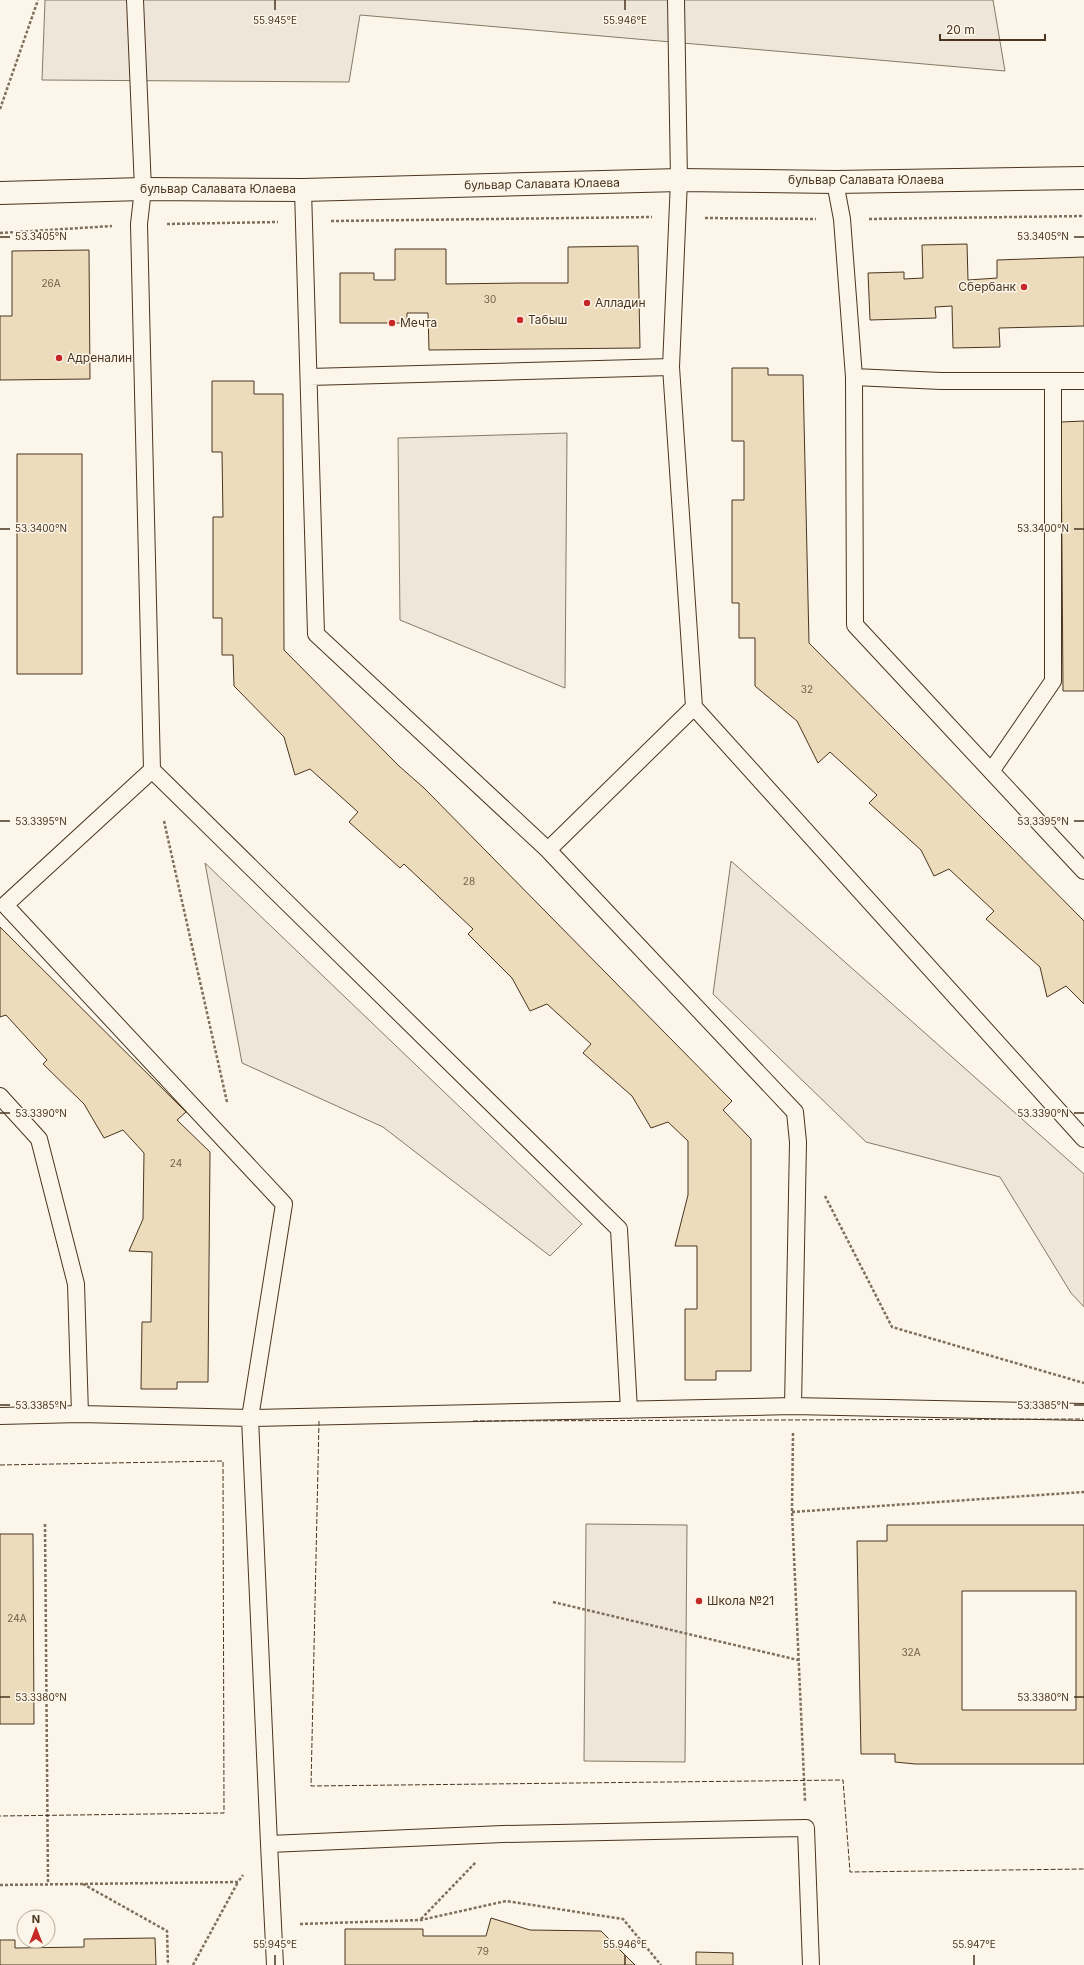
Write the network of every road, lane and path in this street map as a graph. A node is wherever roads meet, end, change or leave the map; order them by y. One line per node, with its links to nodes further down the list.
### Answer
1 (38, 0): 4 (path)
2 (135, 0): 8 (lane)
3 (676, 0): 6 (lane)
4 (0, 109)
5 (1084, 178): 7 (street, бульвар Салавата Юлаева)
6 (679, 180): 7 (street, бульвар Салавата Юлаева); 9 (street, бульвар Салавата Юлаева); 12 (lane)
7 (835, 182): 13 (lane)
8 (143, 188): 9 (street, бульвар Салавата Юлаева); 10 (street, бульвар Салавата Юлаева); 15 (lane)
9 (303, 190): 14 (lane)
10 (0, 193)
11 (1084, 216): 13 (path)
12 (677, 217): 13 (path); 14 (path); 17 (lane)
13 (842, 220): 19 (lane)
14 (304, 222): 15 (path); 18 (lane)
15 (139, 224): 16 (path); 23 (lane)
16 (0, 233)
17 (671, 367): 18 (lane); 22 (lane)
18 (309, 377): 26 (lane)
19 (854, 377): 20 (lane); 24 (lane)
20 (1053, 381): 21 (lane); 24 (lane)
21 (1084, 381)
22 (694, 706): 26 (lane); 31 (lane)
23 (152, 770): 28 (lane); 35 (lane)
24 (992, 770): 27 (lane)
25 (163, 816): 30 (path)
26 (548, 850): 34 (lane)
27 (1084, 871)
28 (3, 902): 39 (lane)
29 (0, 1096): 37 (lane)
30 (229, 1109)
31 (1084, 1139)
32 (823, 1192): 33 (path)
33 (1084, 1383)
34 (793, 1406): 35 (lane); 36 (lane); 41 (path)
35 (629, 1410): 39 (lane)
36 (1084, 1412)
37 (80, 1414): 38 (lane); 39 (lane)
38 (0, 1416)
39 (250, 1418): 47 (lane)
40 (1084, 1492): 41 (path)
41 (792, 1512): 44 (path)
42 (45, 1524): 49 (path)
43 (553, 1602): 44 (path)
44 (798, 1660): 45 (path)
45 (806, 1828): 46 (lane); 58 (lane)
46 (502, 1834): 47 (lane); 52 (path)
47 (269, 1844): 48 (path); 53 (lane)
48 (238, 1882): 50 (path); 55 (path)
49 (48, 1884): 50 (path); 51 (path)
50 (82, 1884): 54 (path)
51 (0, 1885)
52 (421, 1920): 53 (path); 57 (path)
53 (274, 1925): 56 (lane)
54 (168, 1965)
55 (193, 1965)
56 (275, 1965)
57 (661, 1965)
58 (811, 1965)

